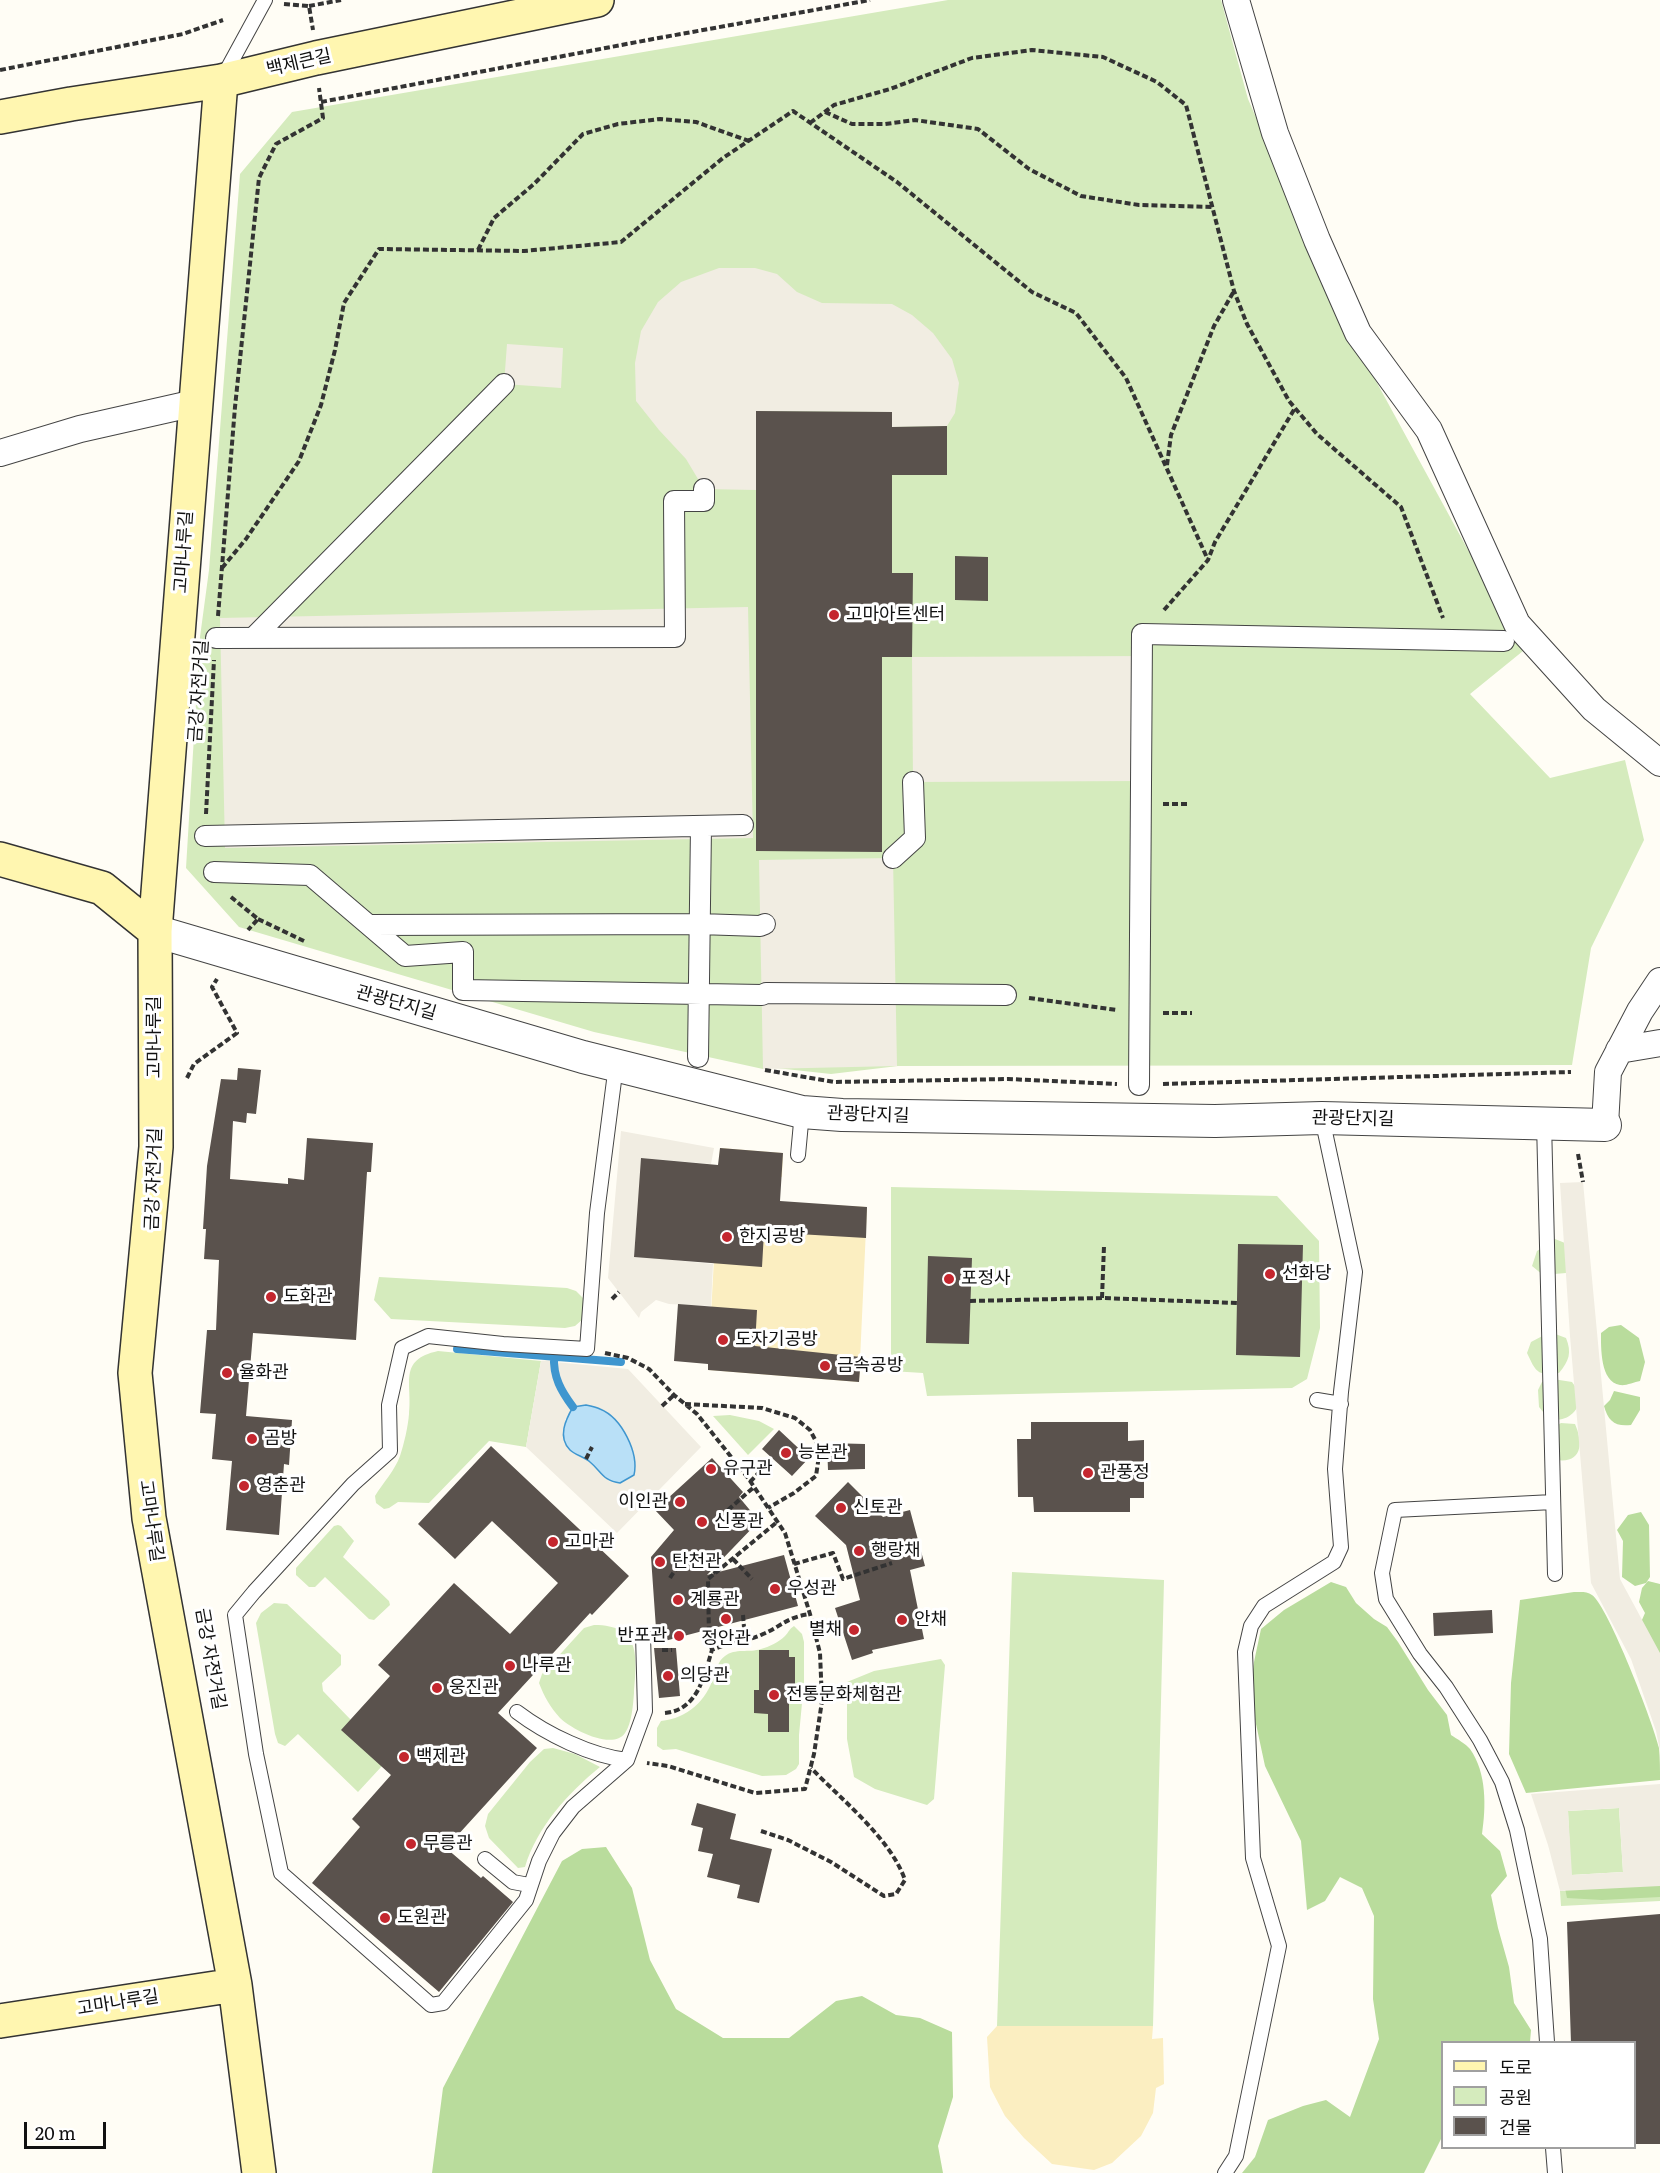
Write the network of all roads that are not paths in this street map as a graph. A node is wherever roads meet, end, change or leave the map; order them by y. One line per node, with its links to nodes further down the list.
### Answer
1 (597, 0): 4 (main road, 백제큰길)
2 (1236, 0): 13 (street)
3 (264, 2): 4 (lane)
4 (221, 81): 5 (main road, 백제큰길); 7 (main road, 고마나루길)
5 (0, 117)
6 (504, 384): 11 (street)
7 (195, 403): 8 (street); 24 (main road, 고마나루길)
8 (0, 453)
9 (704, 489): 11 (street)
10 (216, 638): 11 (street)
11 (253, 638)
12 (1504, 641): 33 (street)
13 (1660, 763)
14 (913, 782): 19 (street)
15 (743, 825): 16 (street)
16 (701, 826): 17 (street); 21 (street)
17 (205, 836)
18 (0, 858): 24 (main road)
19 (893, 858)
20 (214, 872): 23 (street)
21 (699, 924): 22 (street); 23 (street); 26 (street)
22 (765, 924)
23 (369, 925): 26 (street)
24 (155, 931): 32 (street, 관광단지길); 48 (main road, 고마나루길)
25 (1660, 981): 29 (street)
26 (699, 992): 27 (street); 31 (street)
27 (1006, 995)
28 (1660, 1043): 29 (street)
29 (1619, 1050): 30 (lane); 37 (street)
30 (1660, 1056)
31 (698, 1057)
32 (616, 1065): 34 (street, 관광단지길); 47 (lane)
33 (1139, 1085)
34 (802, 1112): 35 (street, 관광단지길); 38 (lane)
35 (1322, 1118): 36 (street, 관광단지길); 40 (lane)
36 (1544, 1122): 37 (street, 관광단지길); 41 (lane)
37 (1605, 1125)
38 (798, 1155)
39 (1317, 1400): 40 (lane)
40 (1341, 1404): 53 (lane)
41 (1553, 1502): 42 (lane); 50 (lane)
42 (1555, 1574)
43 (643, 1634): 45 (lane)
44 (517, 1712): 45 (lane)
45 (627, 1761): 47 (lane)
46 (485, 1859): 47 (lane)
47 (529, 1885)
48 (235, 1985): 49 (main road, 고마나루길); 52 (main road, 고마나루길)
49 (0, 2021)
50 (1547, 2041)
51 (1553, 2149): 54 (lane)
52 (259, 2173)
53 (1225, 2173)
54 (1555, 2173)

